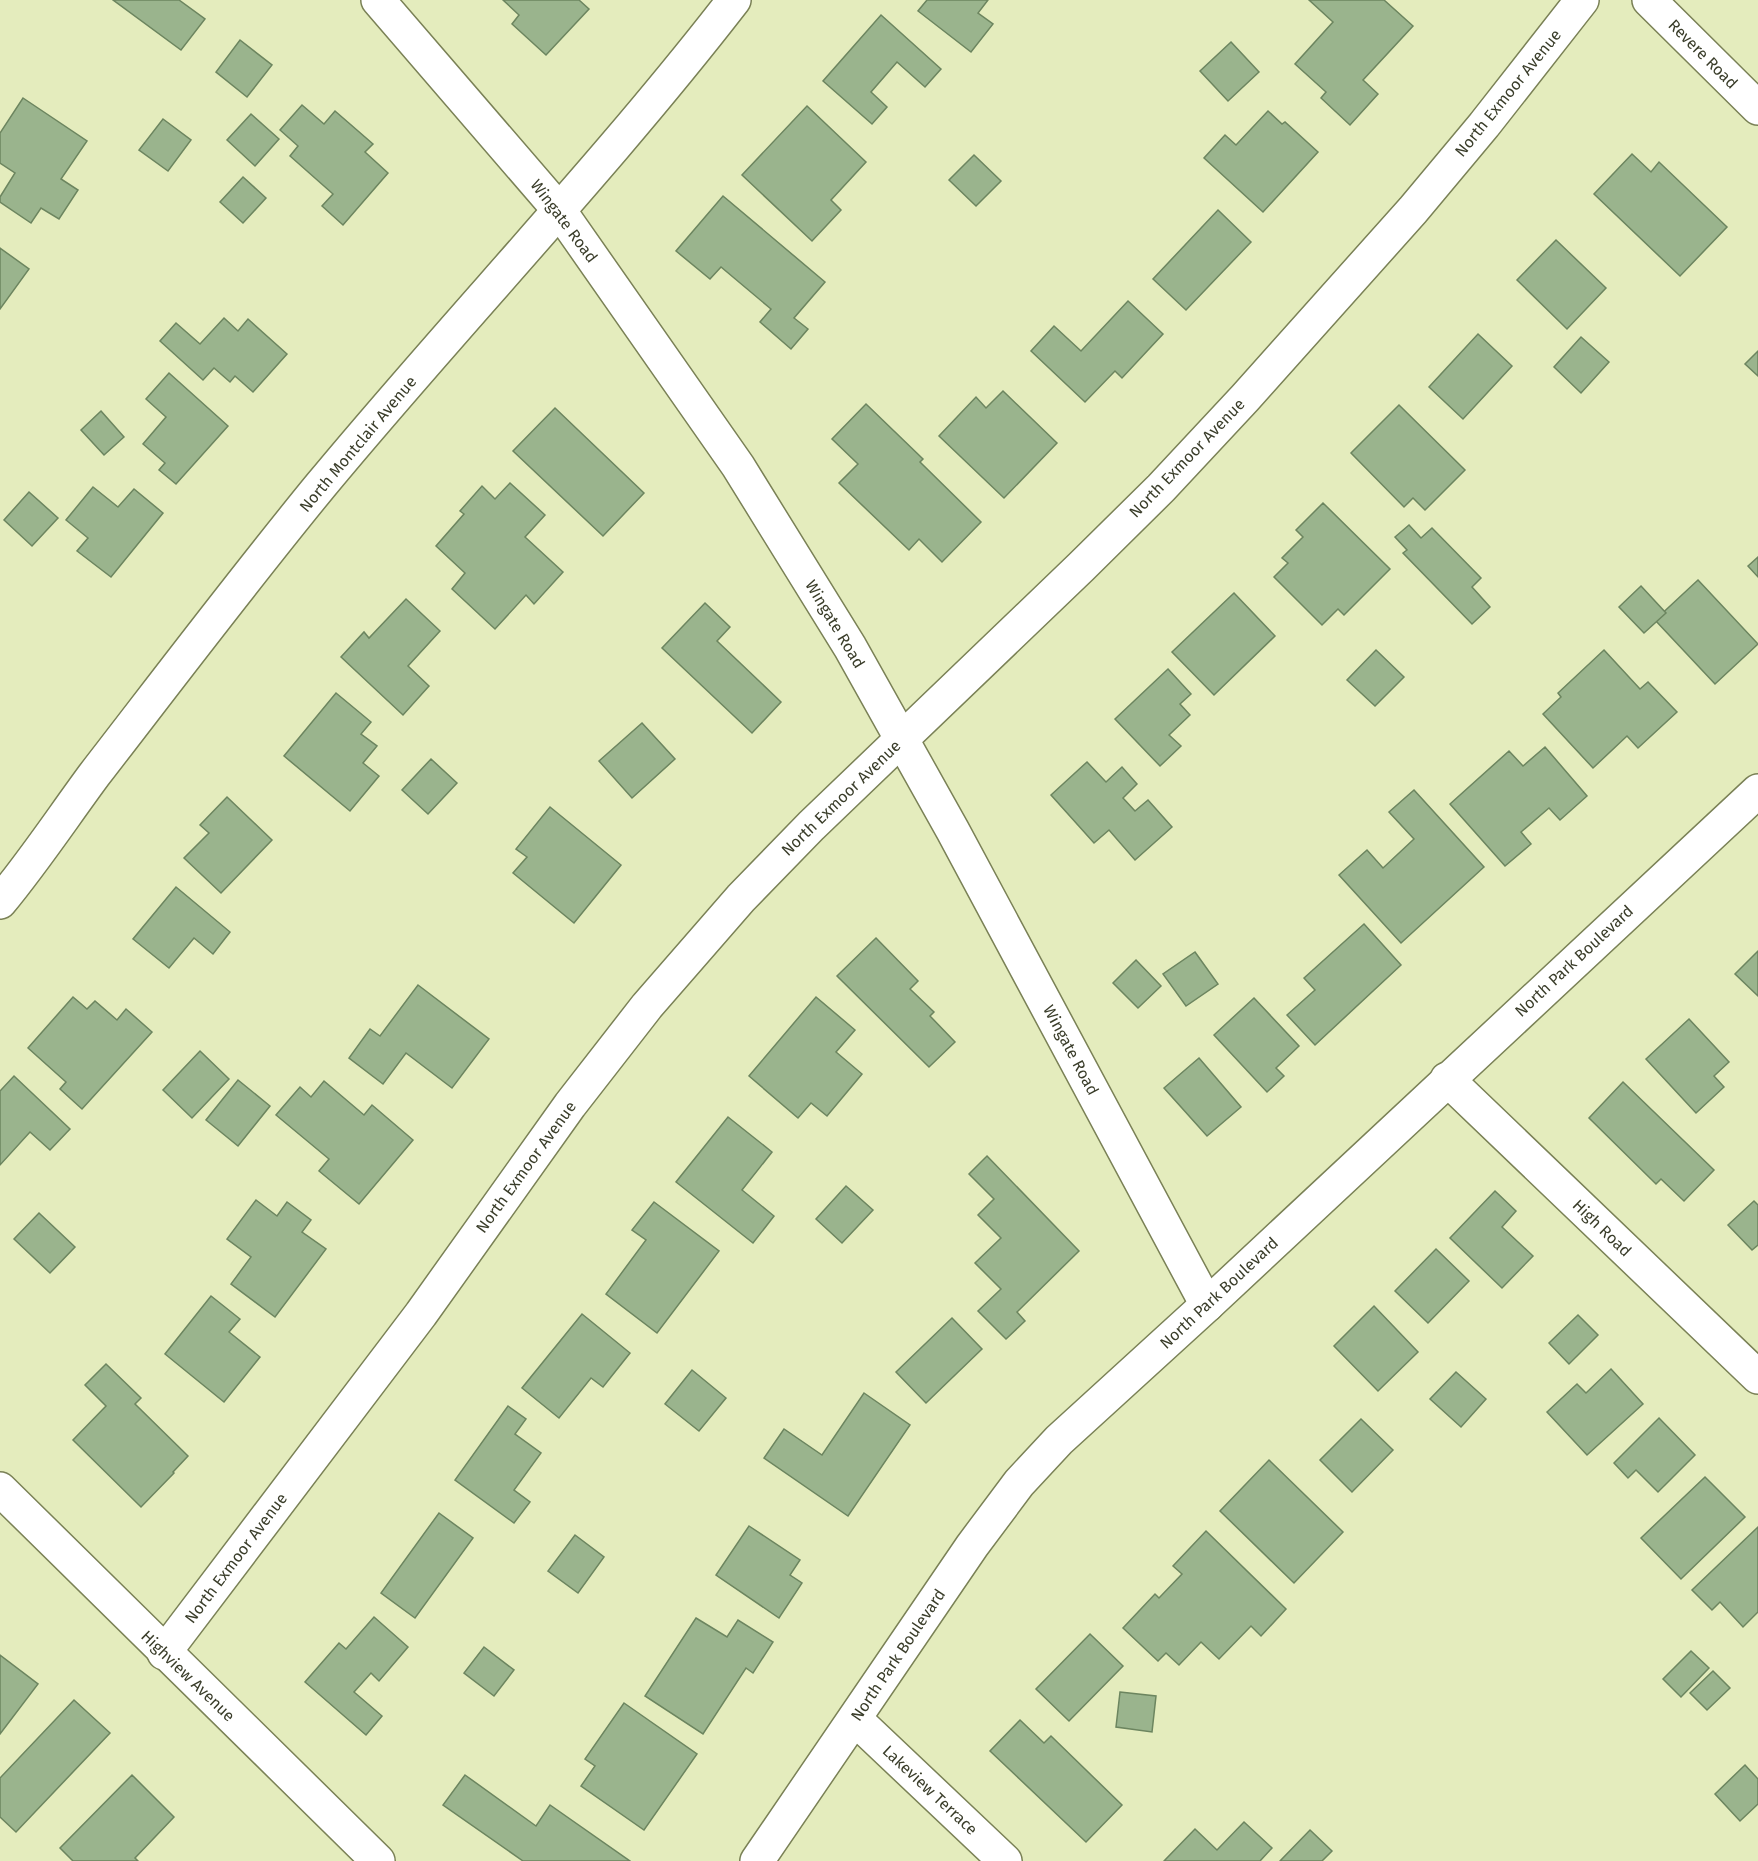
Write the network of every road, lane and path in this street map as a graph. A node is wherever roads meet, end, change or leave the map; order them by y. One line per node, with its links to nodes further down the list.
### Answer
1 (378, 0): 6 (street, Wingate Road)
2 (734, 0): 6 (street, North Montclair Avenue)
3 (1582, 0): 7 (street, North Exmoor Avenue)
4 (1649, 0): 5 (street, Revere Road)
5 (1758, 108)
6 (559, 210): 7 (street, Wingate Road); 9 (street, North Montclair Avenue)
7 (902, 739): 11 (street, Wingate Road); 14 (street, North Exmoor Avenue)
8 (1758, 791): 10 (street, North Park Boulevard)
9 (0, 902)
10 (1447, 1079): 11 (street, North Park Boulevard); 12 (street, High Road)
11 (1208, 1305): 15 (street, North Park Boulevard)
12 (1758, 1377)
13 (0, 1489): 14 (street, Highview Avenue)
14 (164, 1653): 16 (street, Highview Avenue)
15 (855, 1719): 17 (street, North Park Boulevard); 18 (street, Lakeview Terrace)
16 (378, 1861)
17 (757, 1861)
18 (1005, 1861)

